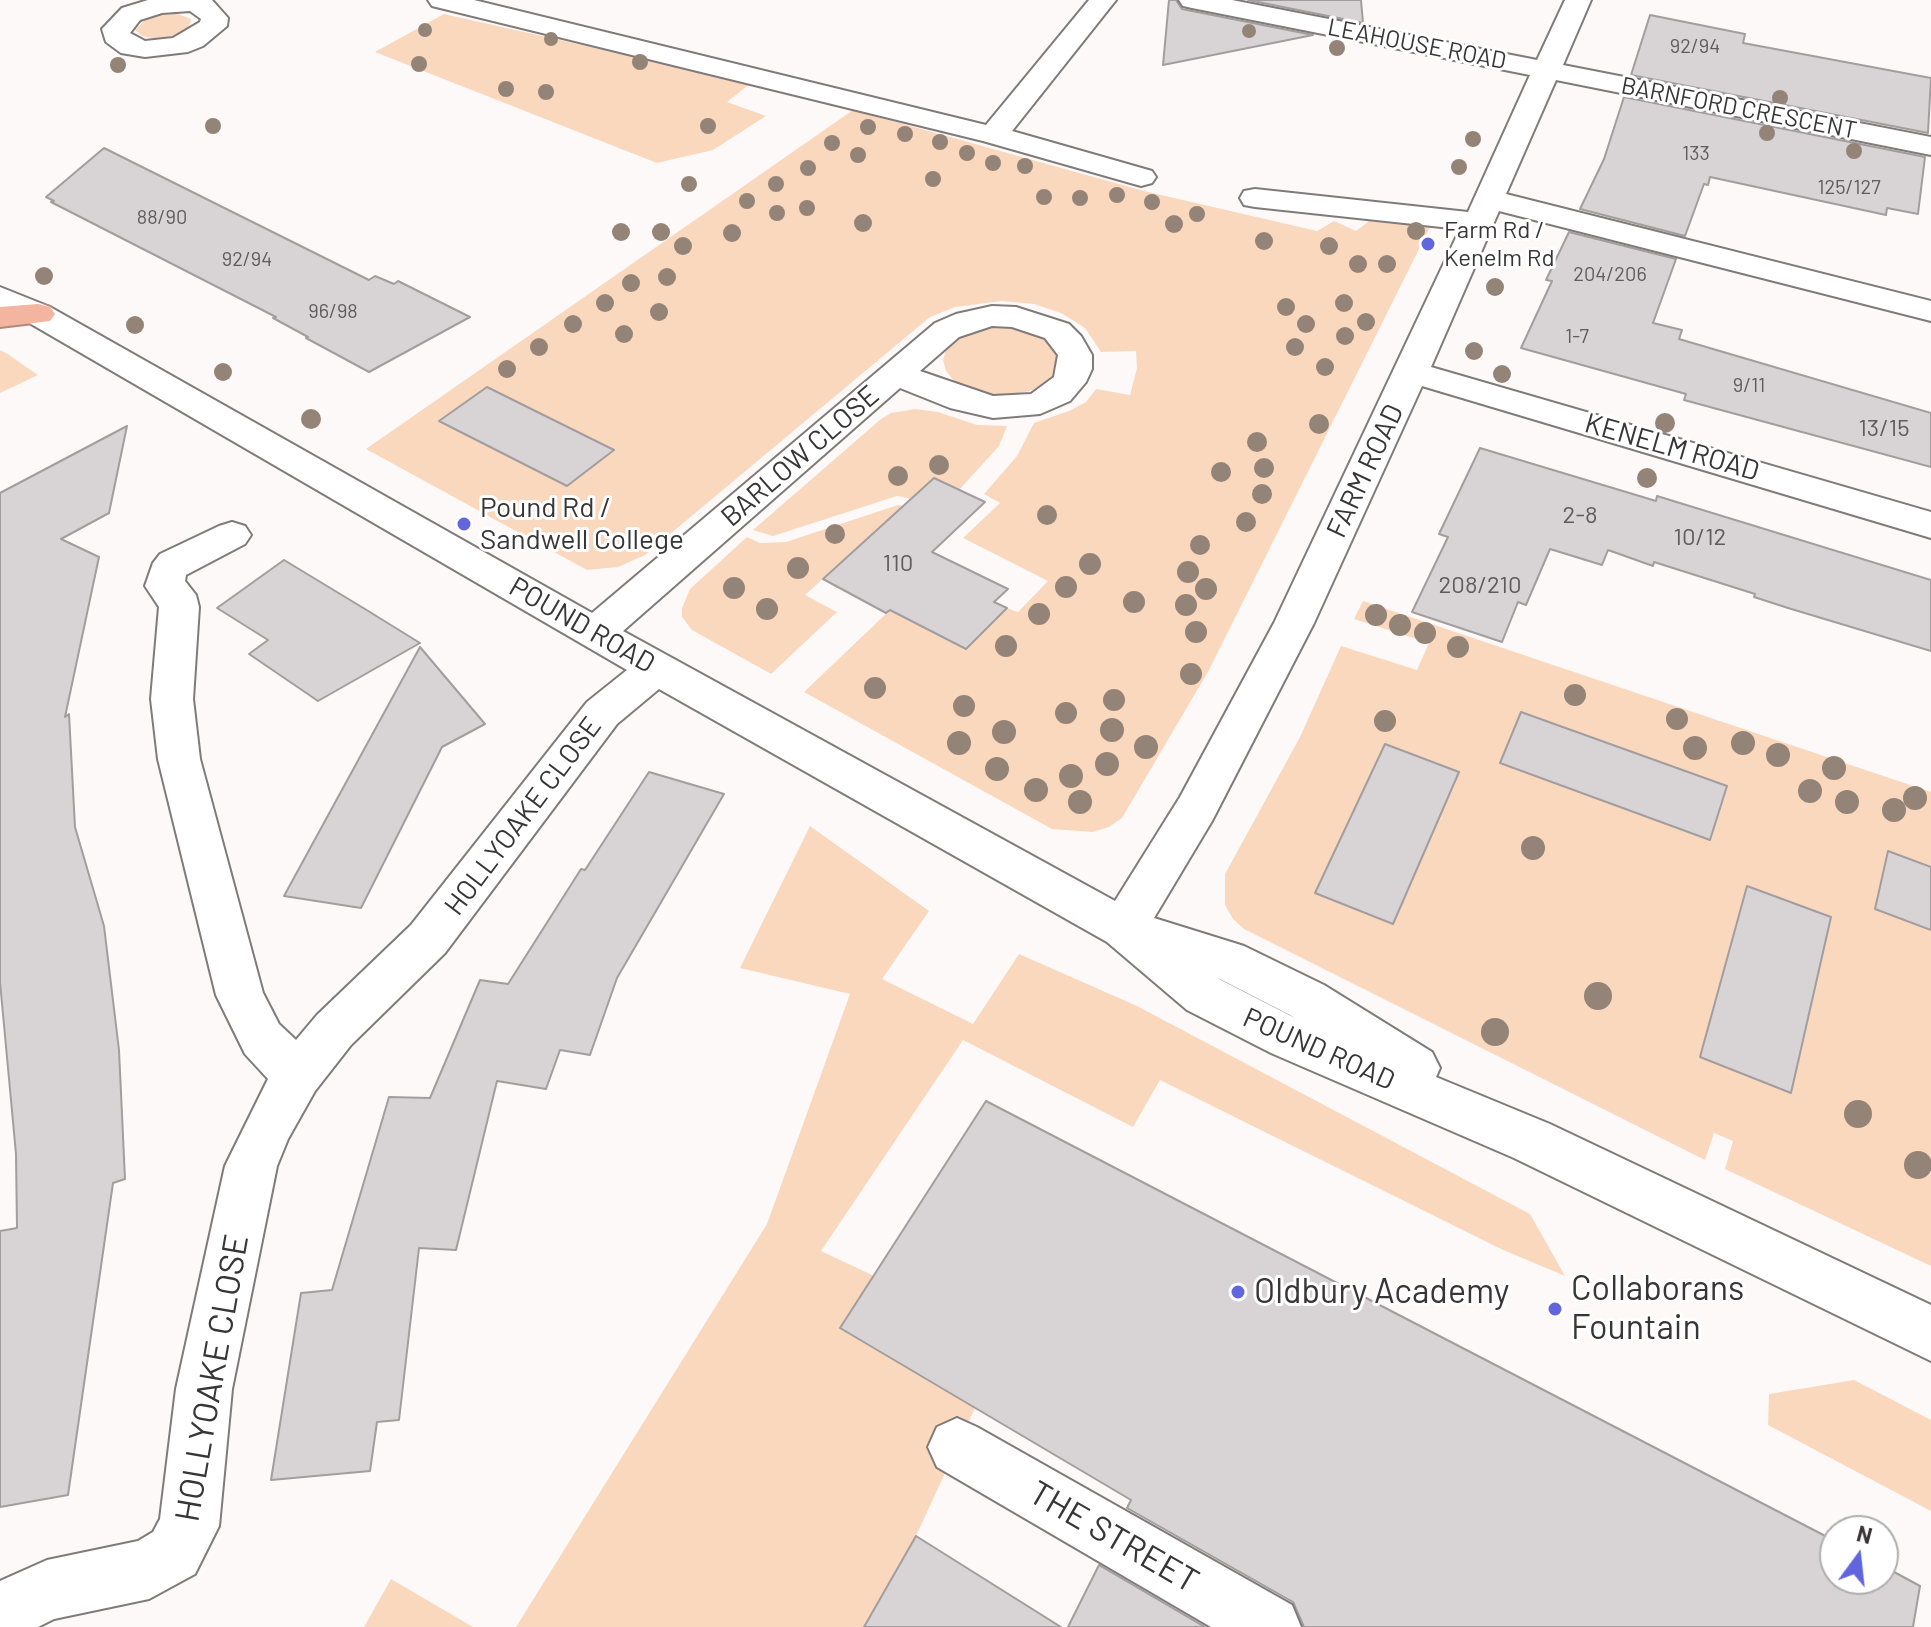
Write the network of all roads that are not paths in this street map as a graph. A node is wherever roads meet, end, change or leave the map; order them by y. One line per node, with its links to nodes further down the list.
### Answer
1 (441, 0): 6 (street)
2 (1103, 0): 6 (street)
3 (1192, 0): 5 (street, LEAHOUSE ROAD)
4 (1578, 0): 5 (street, FARM ROAD)
5 (1547, 70): 7 (street, BARNFORD CRESCENT); 10 (street, FARM ROAD)
6 (993, 135): 8 (street)
7 (1931, 146)
8 (1141, 177)
9 (1255, 198): 10 (street)
10 (1484, 211): 12 (street); 14 (street, FARM ROAD)
11 (0, 297): 13 (street, POUND ROAD)
12 (1931, 311)
13 (19, 316): 18 (street, POUND ROAD)
14 (1411, 372): 16 (street, KENELM ROAD); 20 (street, FARM ROAD)
15 (895, 374): 18 (street, BARLOW CLOSE)
16 (1931, 525)
17 (232, 535): 21 (street)
18 (596, 632): 19 (street, POUND ROAD)
19 (657, 668): 20 (street, POUND ROAD); 21 (street, HOLLYOAKE CLOSE)
20 (1123, 928): 22 (street, POUND ROAD)
21 (297, 1075): 24 (street, HOLLYOAKE CLOSE)
22 (1931, 1334)
23 (957, 1447): 25 (street, THE STREET)
24 (0, 1614)
25 (1270, 1627)

